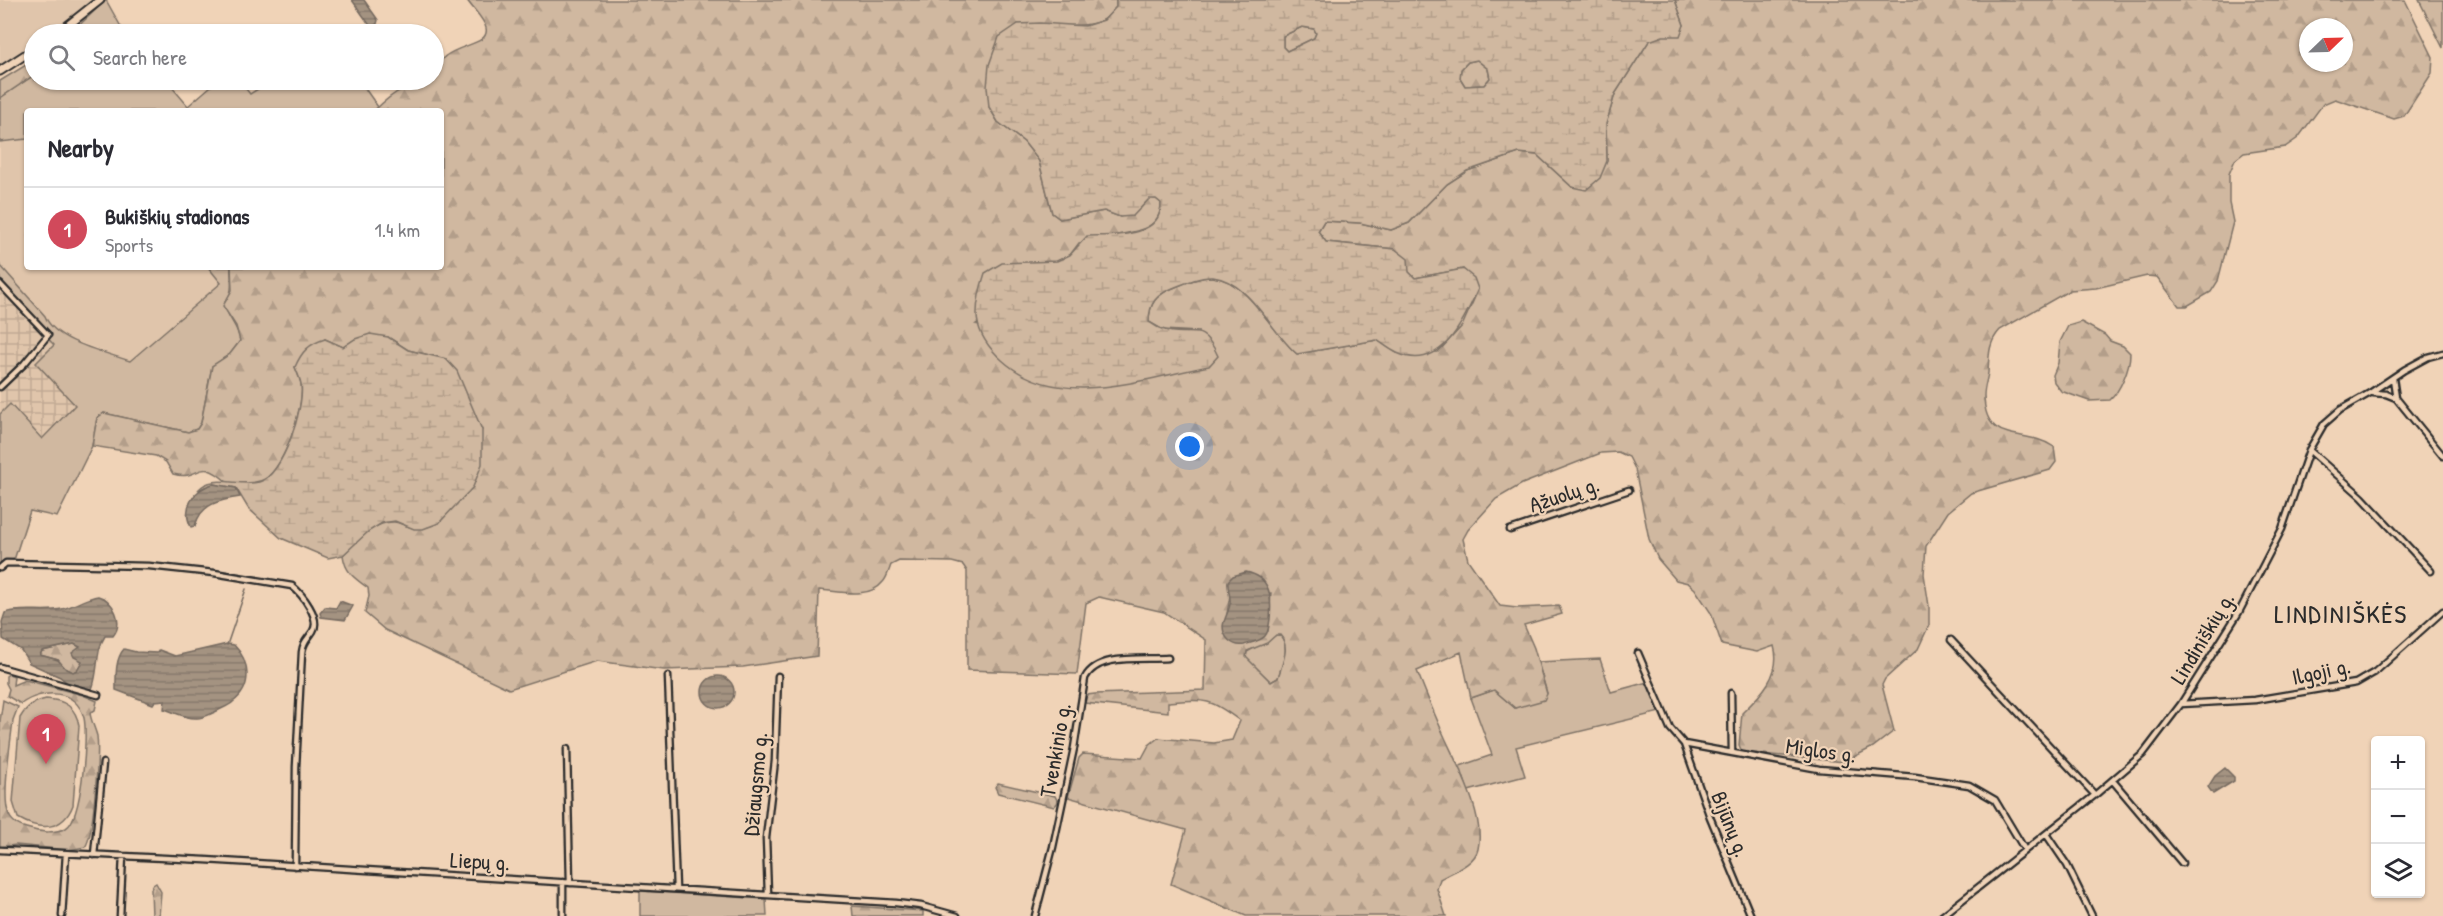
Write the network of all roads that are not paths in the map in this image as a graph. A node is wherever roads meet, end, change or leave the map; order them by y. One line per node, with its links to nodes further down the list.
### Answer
1 (100, 0): 2 (main road)
2 (70, 24)
3 (24, 55): 4 (main road)
4 (0, 71)
5 (0, 284): 8 (street)
6 (2443, 353): 7 (street, Lindiniškių g.)
7 (2393, 378): 9 (street, Lindiniškių g.); 10 (street)
8 (0, 387)
9 (2370, 393): 10 (street); 11 (street, Lindiniškių g.)
10 (2396, 398): 12 (street)
11 (2309, 450): 16 (street); 26 (street, Lindiniškių g.)
12 (2443, 456)
13 (1629, 490): 14 (street, Ąžuolų g.)
14 (1510, 530)
15 (0, 568): 40 (street)
16 (2431, 571)
17 (2443, 611): 26 (street, Ilgoji g.)
18 (1951, 640): 32 (street)
19 (1638, 653): 27 (street)
20 (1168, 658): 49 (street, Tvenkinio g.)
21 (0, 667): 25 (street)
22 (668, 676): 43 (street)
23 (778, 676): 44 (street, Džiaugsmo g.)
24 (1731, 693): 29 (street)
25 (98, 695)
26 (2181, 704): 31 (street, Lindiniškių g.)
27 (1684, 744): 29 (street, Miglos g.); 50 (street, Bijūnų g.)
28 (567, 748): 42 (street)
29 (1732, 753): 35 (street, Miglos g.)
30 (103, 763): 37 (street)
31 (2112, 781): 32 (street, Lindiniškių g.); 39 (street)
32 (2095, 795): 33 (street, Lindiniškių g.)
33 (2046, 834): 35 (street, Lindiniškių g.); 52 (street)
34 (0, 850): 36 (street, Liepų g.)
35 (2025, 850): 51 (street, Lindiniškių g.)
36 (66, 854): 37 (street, Liepų g.); 45 (street)
37 (94, 855): 38 (street, Liepų g.)
38 (123, 856): 40 (street, Liepų g.); 46 (street)
39 (2182, 863)
40 (295, 866): 41 (street, Liepų g.)
41 (563, 882): 42 (street, Liepų g.); 47 (street)
42 (570, 883): 43 (street, Liepų g.)
43 (676, 889): 44 (street, Liepų g.)
44 (768, 894): 48 (street, Liepų g.)
45 (62, 916)
46 (120, 916)
47 (563, 916)
48 (957, 916)
49 (1035, 916)
50 (1751, 916)
51 (1942, 916)
52 (2092, 916)

